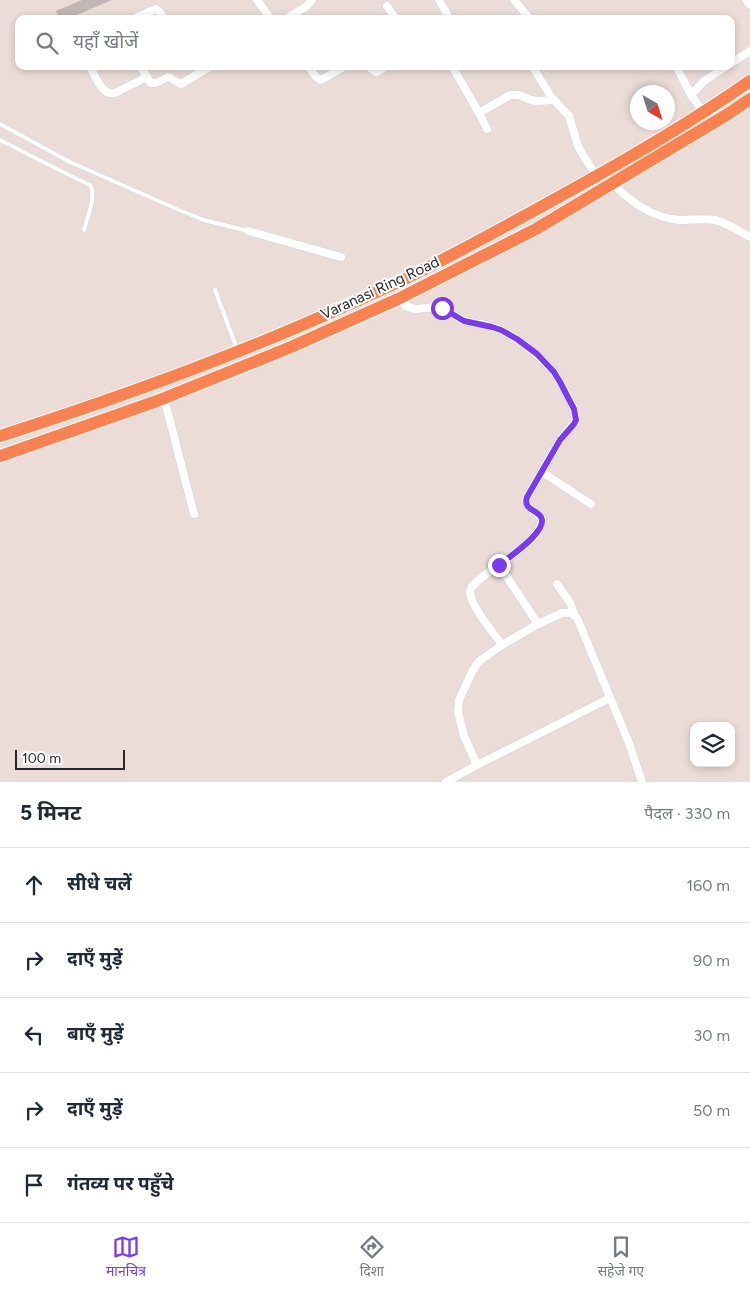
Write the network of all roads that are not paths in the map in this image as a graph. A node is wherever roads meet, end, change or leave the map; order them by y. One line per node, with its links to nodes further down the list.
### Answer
1 (257, 0): 10 (street)
2 (312, 0): 11 (street)
3 (439, 0): 13 (street)
4 (514, 0): 14 (street)
5 (746, 0): 7 (street)
6 (387, 6): 12 (street)
7 (750, 6)
8 (143, 15): 9 (street)
9 (162, 15)
10 (268, 15)
11 (292, 15)
12 (393, 15)
13 (447, 15)
14 (527, 15)
15 (750, 51): 16 (street)
16 (735, 60)
17 (91, 70): 26 (street)
18 (142, 70): 26 (street)
19 (204, 70): 26 (street)
20 (311, 70): 21 (street)
21 (340, 70)
22 (454, 70): 32 (street)
23 (535, 70): 30 (street)
24 (678, 70): 28 (street)
25 (721, 70): 28 (street)
26 (146, 77)
27 (750, 81): 31 (highway, Varanasi Ring Road)
28 (691, 95): 31 (street)
29 (750, 99): 37 (highway, Varanasi Ring Road)
30 (554, 100): 32 (street); 36 (street)
31 (703, 112): 36 (highway, Varanasi Ring Road)
32 (479, 113): 34 (street)
33 (0, 124): 39 (lane)
34 (487, 129)
35 (0, 140): 38 (lane)
36 (597, 176): 44 (highway, Varanasi Ring Road)
37 (612, 183): 40 (street); 43 (highway, Varanasi Ring Road)
38 (84, 230)
39 (248, 232): 41 (street)
40 (750, 237)
41 (341, 258)
42 (215, 290): 44 (lane)
43 (398, 299): 45 (highway, Varanasi Ring Road); 48 (street)
44 (238, 352): 46 (highway, Varanasi Ring Road)
45 (164, 398): 47 (highway, Varanasi Ring Road); 50 (street)
46 (0, 436)
47 (0, 456)
48 (542, 472): 49 (street); 51 (street)
49 (591, 504)
50 (194, 514)
51 (499, 565): 54 (street); 55 (street)
52 (557, 584): 53 (street)
53 (574, 615): 54 (street); 56 (street)
54 (538, 624): 55 (street)
55 (502, 645): 57 (street)
56 (610, 698): 57 (street); 59 (street)
57 (477, 765): 58 (street)
58 (446, 782)
59 (642, 782)

